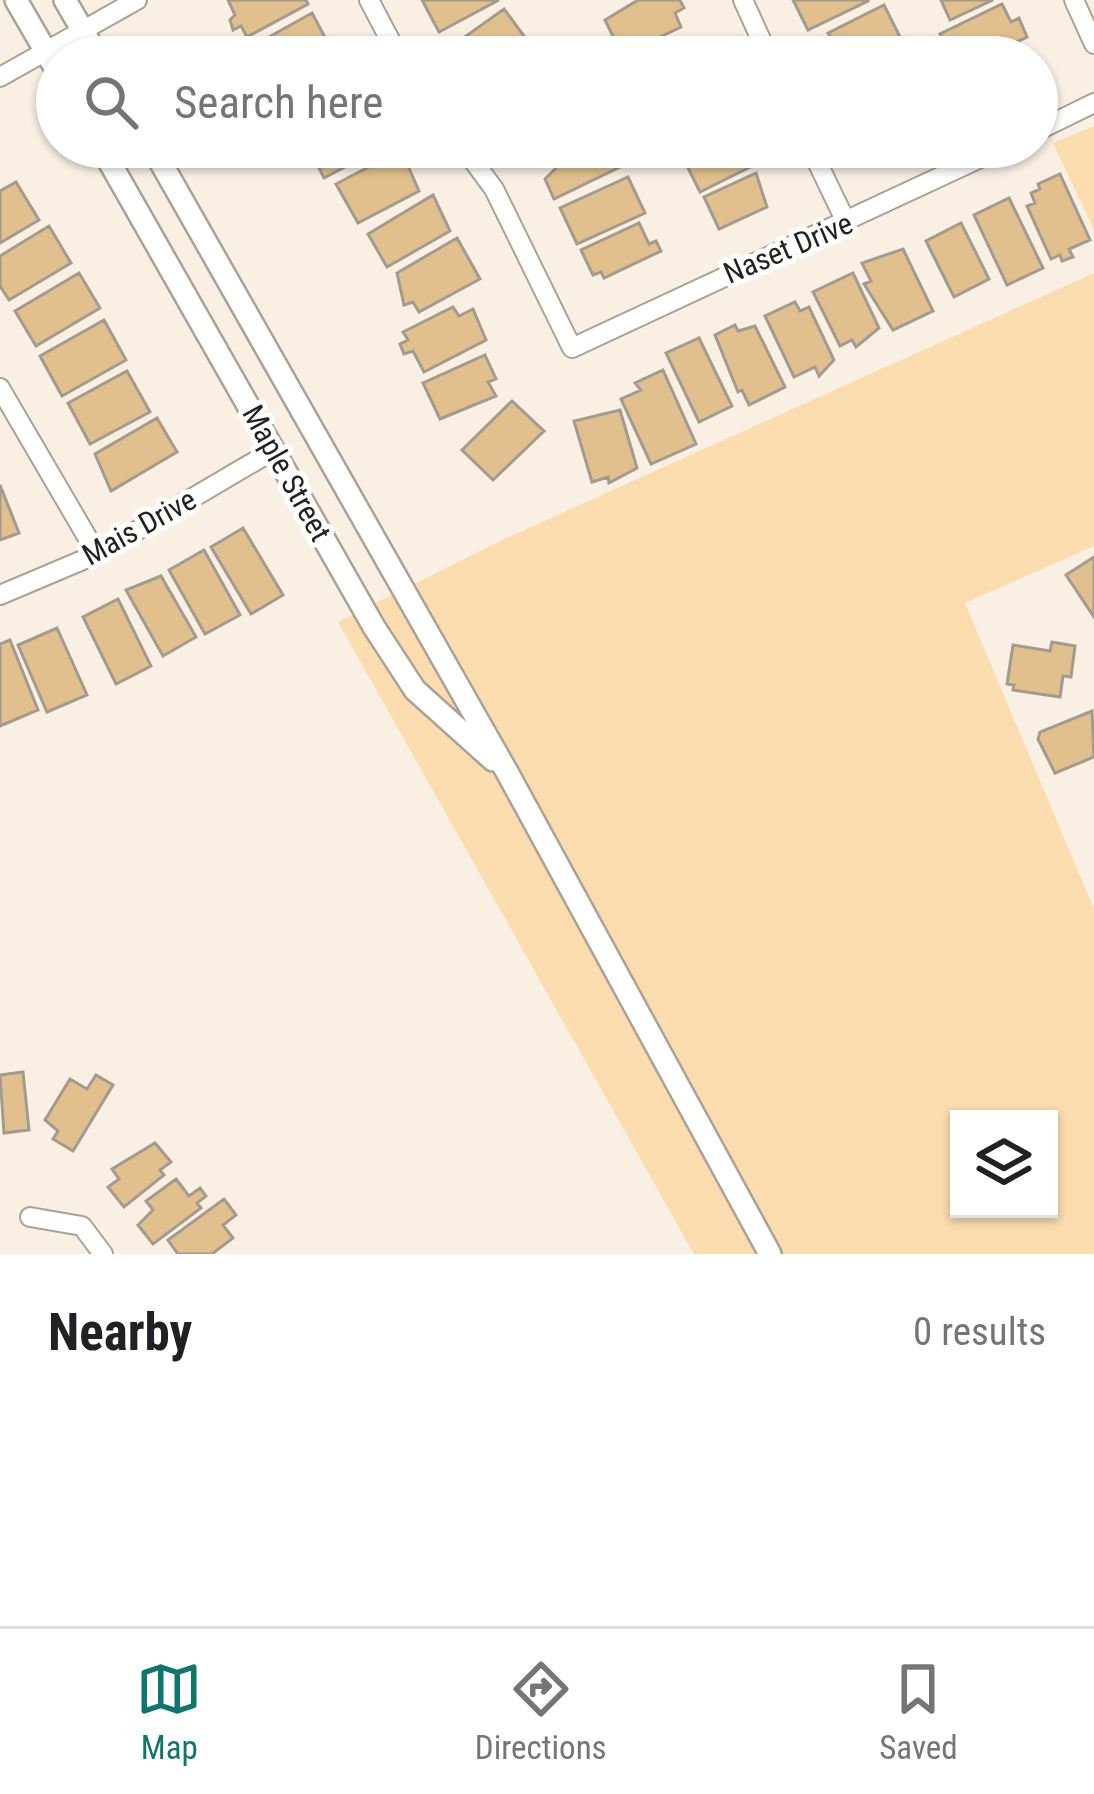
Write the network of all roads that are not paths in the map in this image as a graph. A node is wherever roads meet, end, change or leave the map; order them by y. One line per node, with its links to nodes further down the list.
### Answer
1 (16, 0): 8 (street)
2 (65, 0): 7 (street)
3 (137, 0): 7 (street)
4 (369, 0): 11 (street)
5 (742, 0): 12 (street)
6 (1074, 0): 13 (street)
7 (81, 29): 9 (street); 10 (street)
8 (37, 36)
9 (69, 36)
10 (85, 36)
11 (388, 36)
12 (759, 36)
13 (1094, 44)
14 (36, 55): 15 (street)
15 (0, 77)
16 (1094, 103): 17 (street)
17 (1058, 121)
18 (113, 168): 25 (street, Maple Street)
19 (164, 168): 28 (street, Maple Street)
20 (478, 168): 23 (street, Naset Drive)
21 (820, 168): 23 (street)
22 (961, 168): 23 (street, Naset Drive)
23 (847, 224)
24 (0, 388): 26 (street)
25 (274, 450): 26 (street, Mais Drive); 28 (street, Maple Street)
26 (97, 554): 27 (street, Mais Drive)
27 (0, 596)
28 (507, 772): 31 (street, Maple Street)
29 (30, 1217): 30 (street)
30 (103, 1254)
31 (770, 1254)

